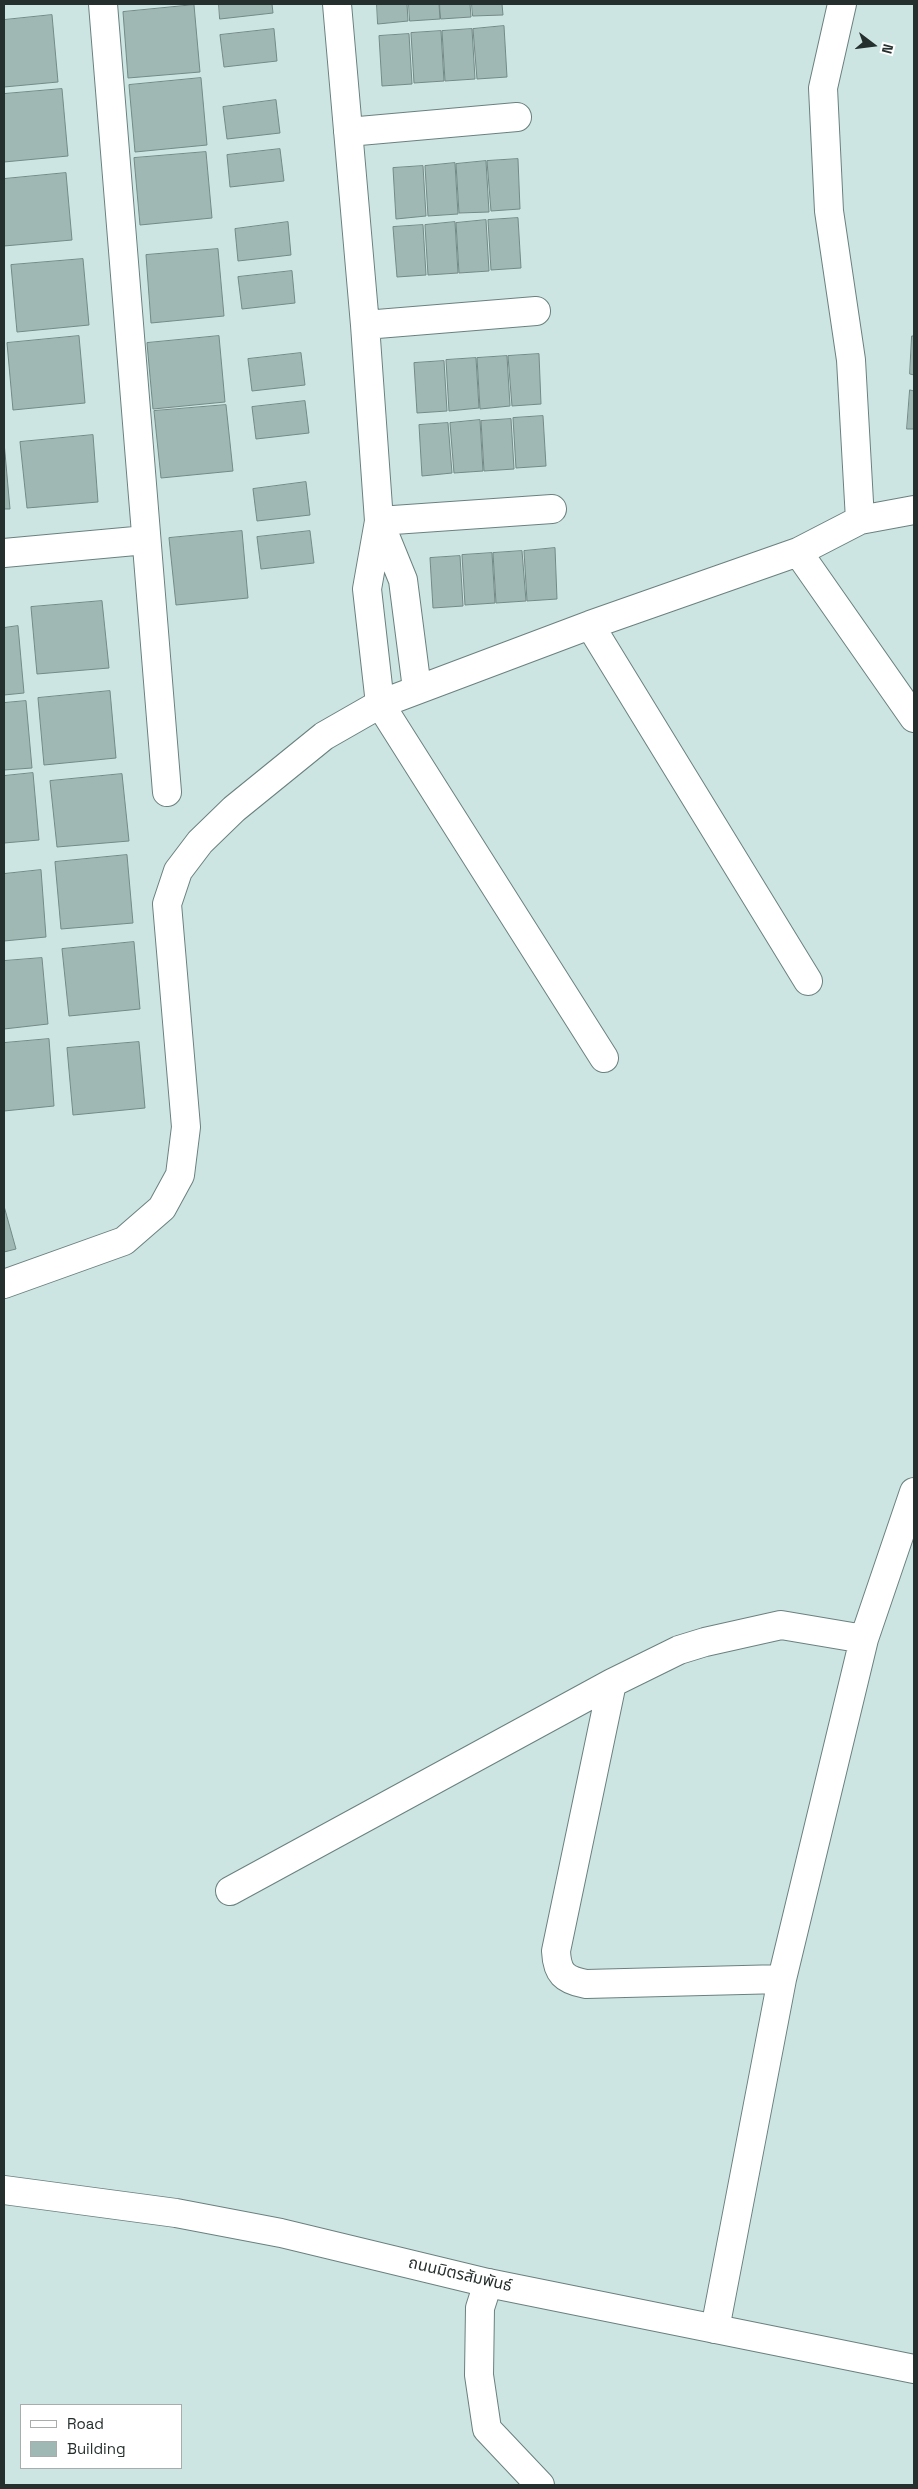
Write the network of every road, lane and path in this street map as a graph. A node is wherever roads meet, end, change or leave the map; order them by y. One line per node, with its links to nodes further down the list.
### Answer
1 (103, 4): 12 (street)
2 (337, 4): 5 (street)
3 (842, 4): 10 (street)
4 (517, 117): 5 (street)
5 (348, 132): 7 (street)
6 (536, 312): 7 (street)
7 (366, 325): 11 (street)
8 (552, 509): 11 (street)
9 (914, 510): 10 (street)
10 (860, 520): 13 (street)
11 (379, 521): 16 (street); 17 (street)
12 (146, 540): 14 (street); 19 (street)
13 (798, 552): 15 (street); 18 (street)
14 (4, 553)
15 (590, 625): 16 (street); 20 (street)
16 (417, 690): 17 (street)
17 (380, 704): 21 (street); 22 (street)
18 (914, 718)
19 (167, 792)
20 (808, 981)
21 (604, 1058)
22 (4, 1284)
23 (914, 1492): 24 (street)
24 (864, 1639): 25 (street); 27 (street)
25 (612, 1684): 26 (street); 27 (street)
26 (230, 1891)
27 (782, 1979): 30 (street)
28 (4, 2190): 29 (street, ถนนมิตรสัมพันธ์)
29 (488, 2283): 30 (street, ถนนมิตรสัมพันธ์); 32 (street)
30 (715, 2329): 31 (street, ถนนมิตรสัมพันธ์)
31 (914, 2370)
32 (540, 2485)

